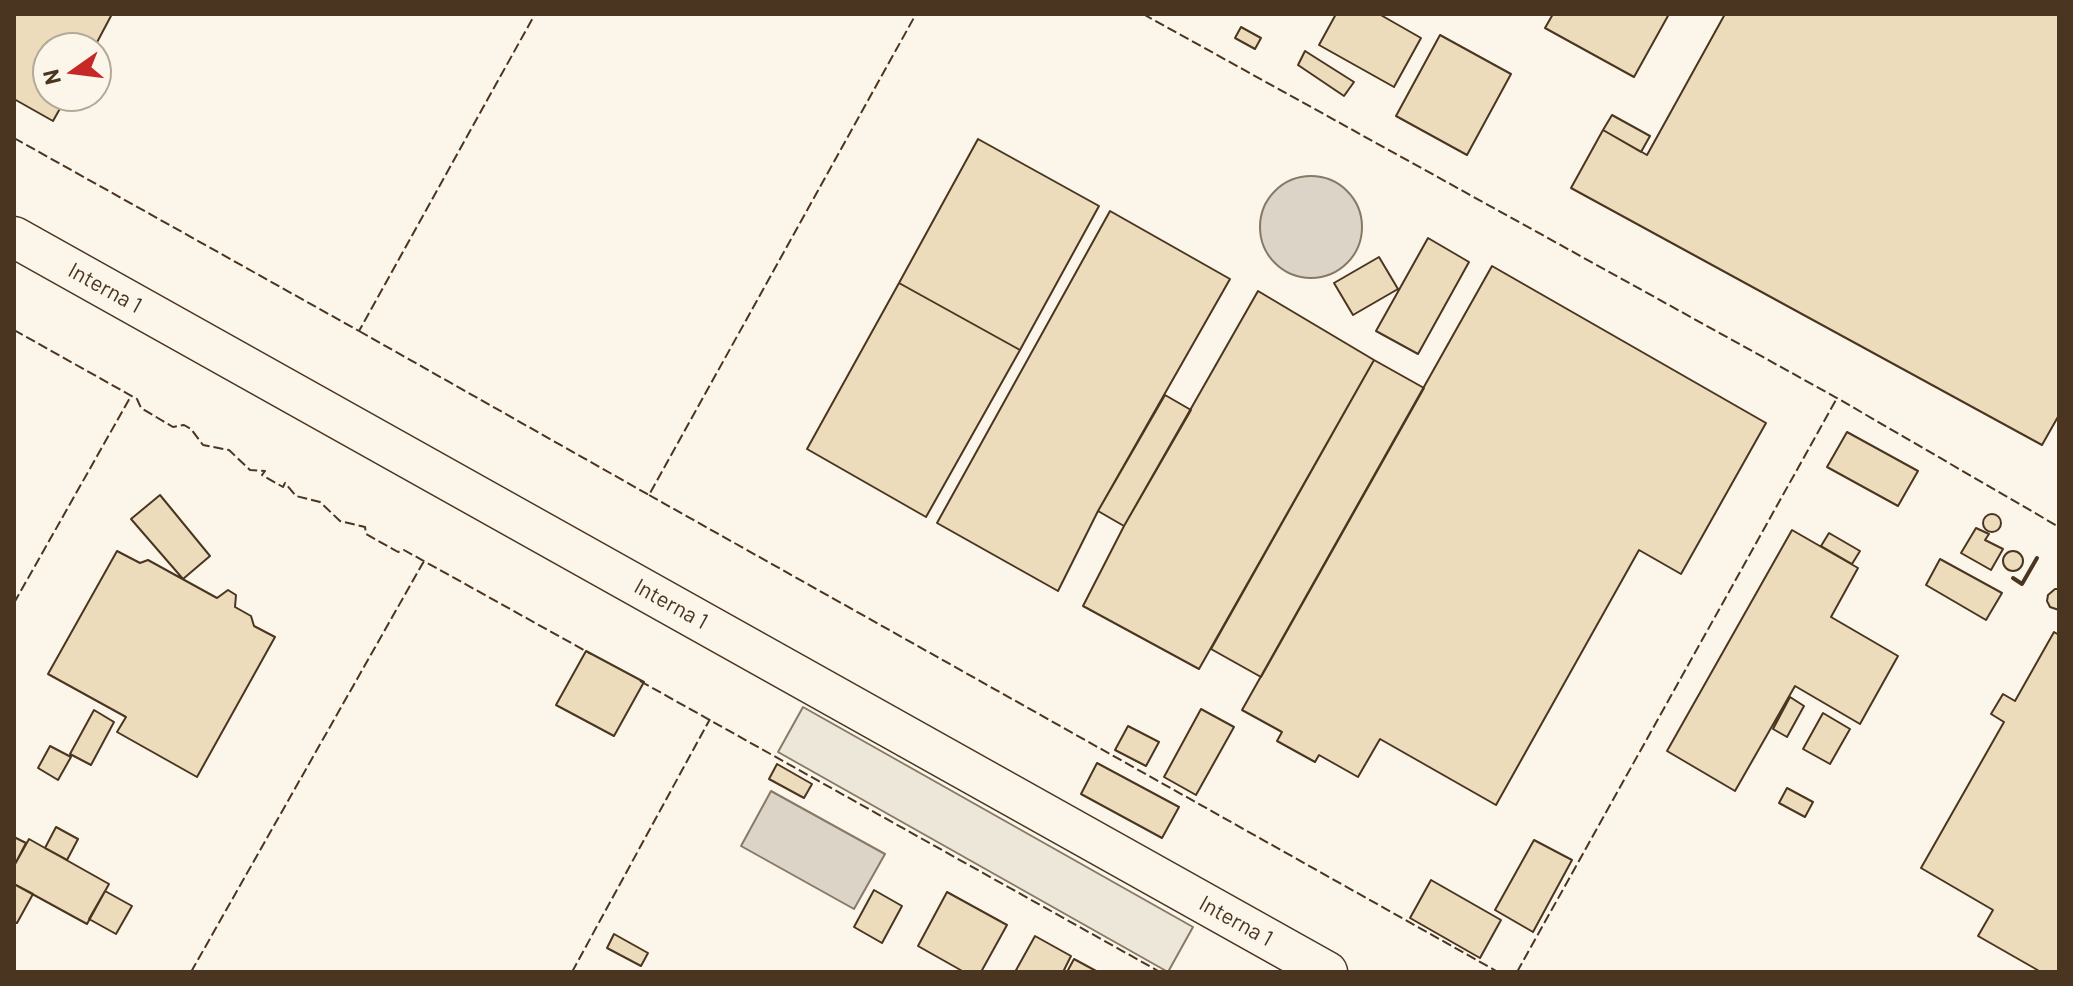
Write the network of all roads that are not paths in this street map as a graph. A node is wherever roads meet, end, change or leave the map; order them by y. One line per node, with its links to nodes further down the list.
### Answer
1 (14, 237): 2 (street, Interna 1)
2 (1327, 972)

